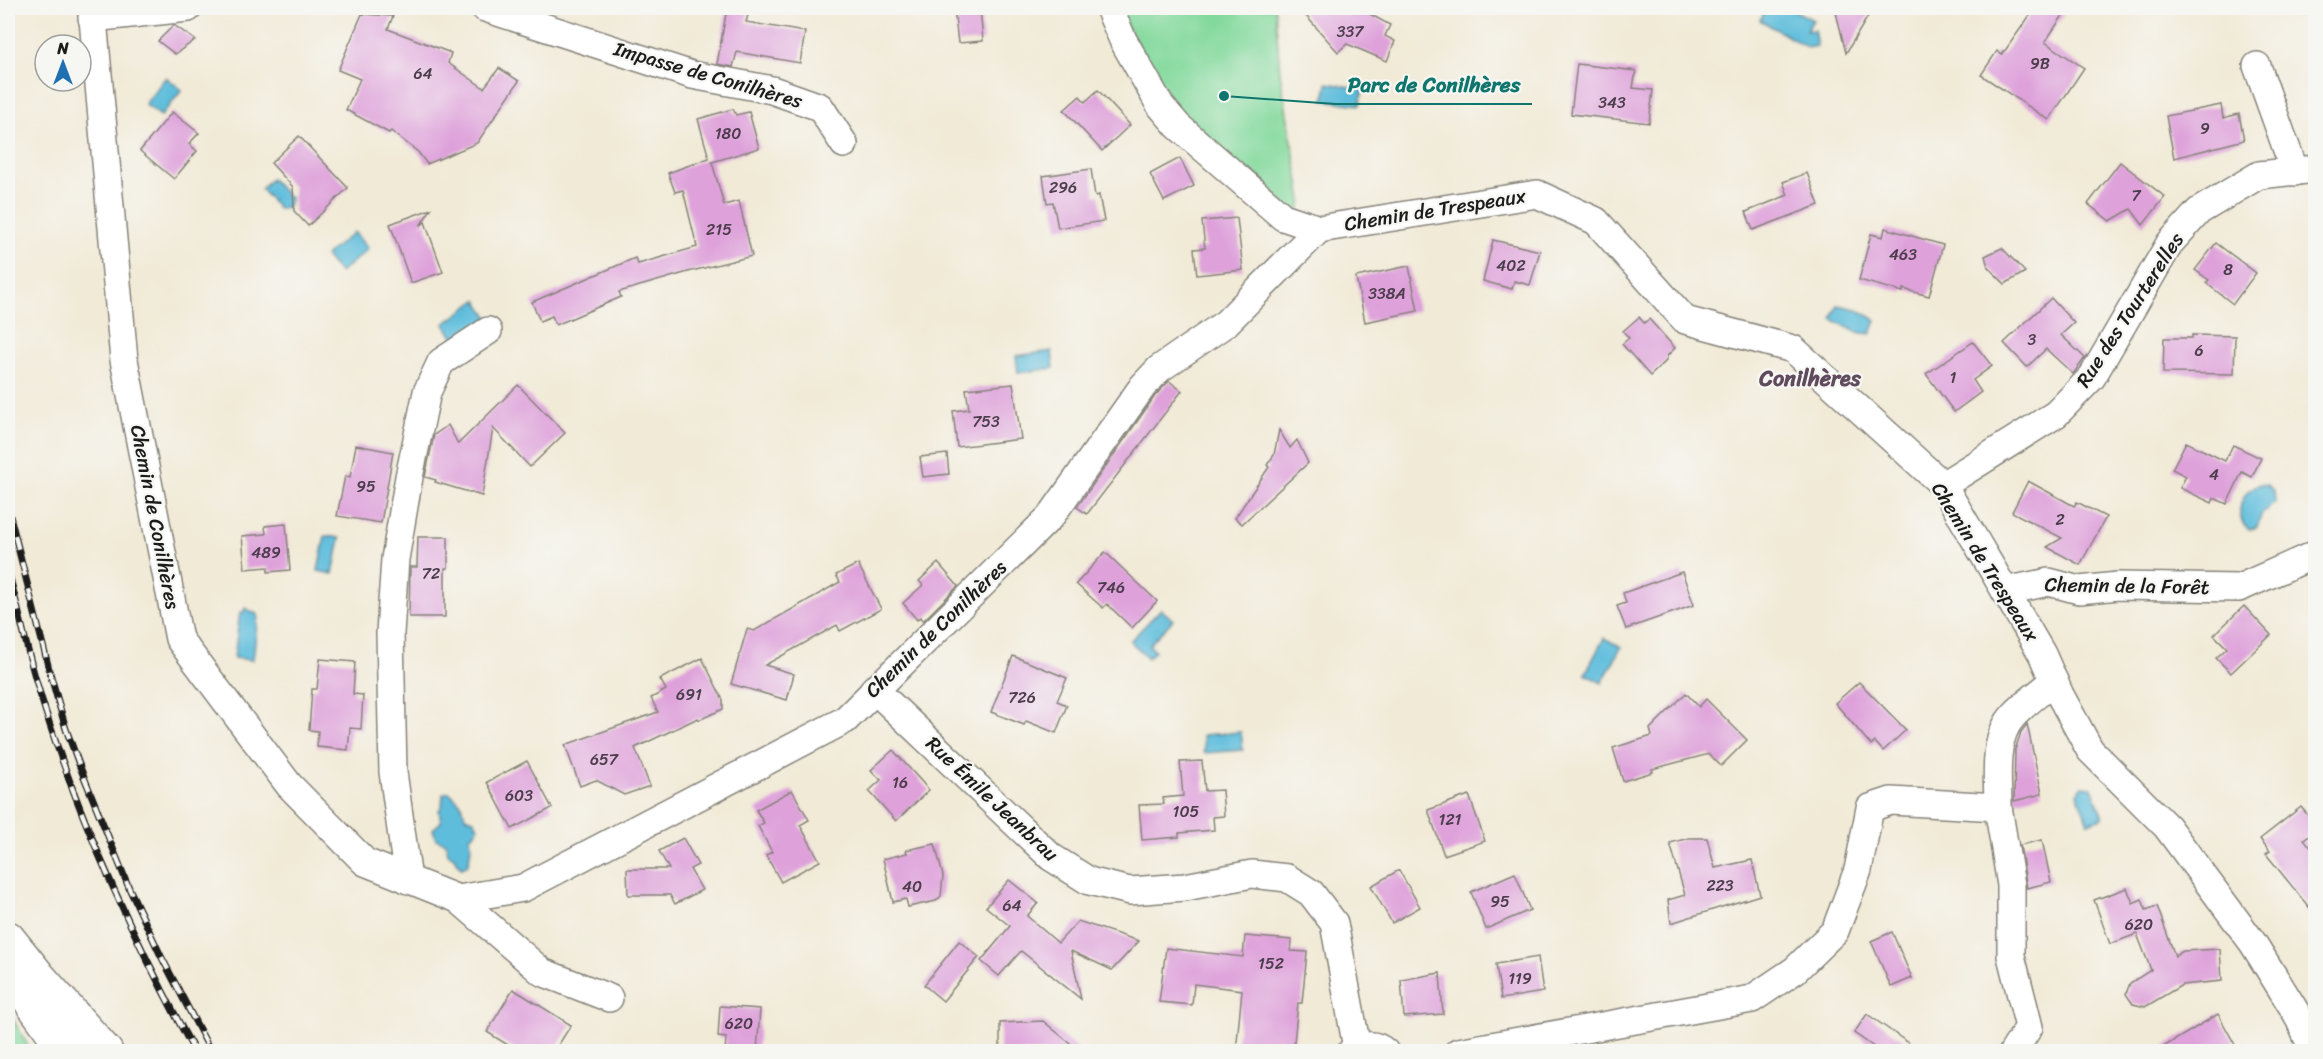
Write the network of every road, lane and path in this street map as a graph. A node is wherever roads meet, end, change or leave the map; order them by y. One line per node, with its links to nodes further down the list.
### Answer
1 (188, 8): 4 (street)
2 (485, 8): 6 (street, Impasse de Conilhères)
3 (1109, 8): 8 (street, Chemin de Trespeaux)
4 (92, 13): 16 (street, Chemin de Conilhères)
5 (2257, 66): 7 (street, Rue des Tourterelles)
6 (844, 144)
7 (2305, 170): 10 (street, Rue des Tourterelles)
8 (1319, 229): 10 (street, Chemin de Trespeaux); 14 (street, Chemin de Conilhères)
9 (488, 331): 16 (street)
10 (1942, 485): 12 (street, Chemin de Trespeaux)
11 (2316, 554): 12 (street, Chemin de la Forêt)
12 (2005, 591): 13 (street, Chemin de Trespeaux)
13 (2054, 681): 15 (street); 28 (street, Chemin de Trespeaux)
14 (874, 689): 17 (street, Chemin de Conilhères); 22 (street, Rue Émile Jeanbrau)
15 (1998, 807): 26 (street); 27 (street)
16 (408, 880): 17 (street, Chemin de Conilhères)
17 (458, 899): 20 (street, Chemin de Conilhères)
18 (8, 938): 24 (street)
19 (8, 970): 21 (street)
20 (609, 998)
21 (48, 1037): 23 (street)
22 (1354, 1050): 25 (street)
23 (67, 1052)
24 (106, 1052)
25 (1385, 1052)
26 (1458, 1052)
27 (2013, 1052)
28 (2314, 1052)

